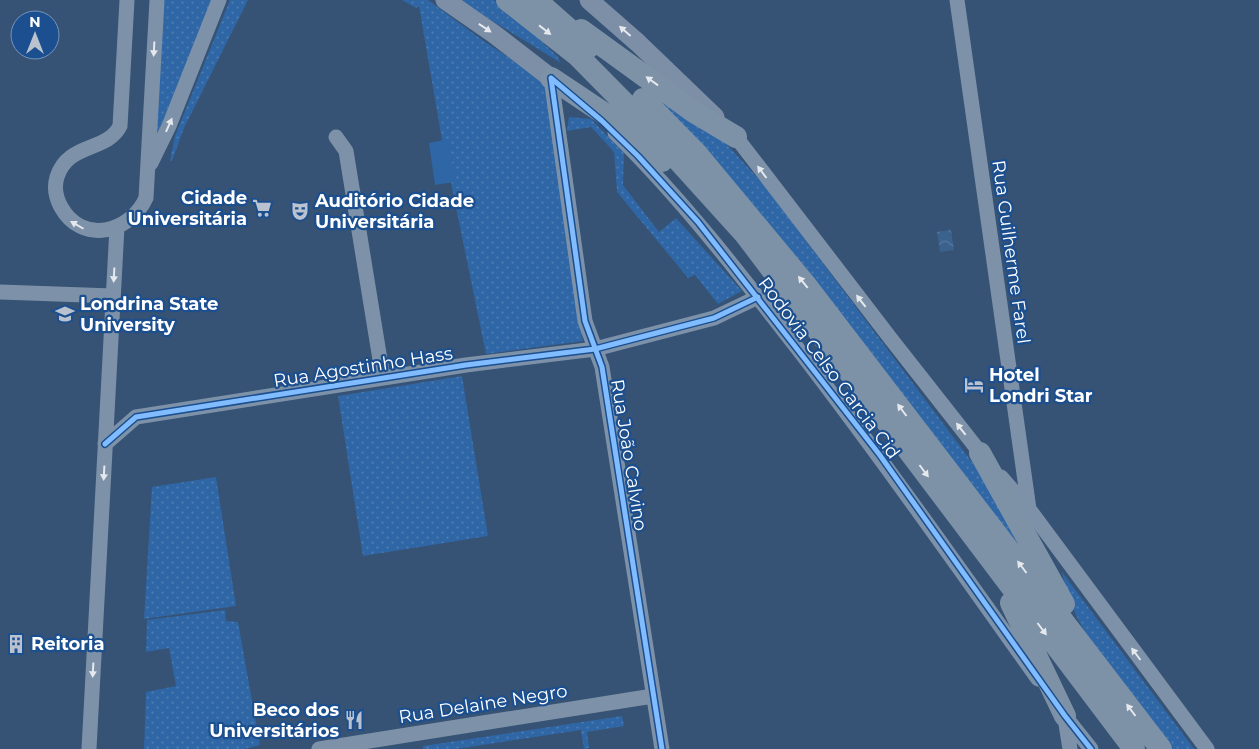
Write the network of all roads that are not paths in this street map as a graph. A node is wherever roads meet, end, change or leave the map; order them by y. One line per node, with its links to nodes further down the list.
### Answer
1 (127, 0): 13 (street, one-way to 1)
2 (157, 0): 12 (street, one-way to 12)
3 (219, 0): 12 (street, one-way to 3)
4 (445, 0): 9 (main road, Rodovia Celso Garcia Cid, one-way to 9)
5 (507, 0): 14 (highway, Rodovia Celso Garcia Cid, one-way to 14)
6 (537, 0): 10 (highway, one-way to 6); 24 (highway, Rodovia Celso Garcia Cid, one-way to 6)
7 (589, 0): 10 (main road, one-way to 7)
8 (957, 0): 22 (street, Rua Guilherme Farel)
9 (551, 78): 14 (highway); 17 (street, Rodovia Celso Garcia Cid); 18 (street, Rua João Calvino)
10 (736, 137): 21 (street, one-way to 10)
11 (336, 138): 19 (street)
12 (148, 169): 13 (street)
13 (117, 227): 16 (street, one-way to 16)
14 (745, 234): 23 (highway, Rodovia Celso Garcia Cid, one-way to 23)
15 (0, 292): 16 (street)
16 (113, 296): 20 (street)
17 (758, 297): 18 (street, Rua Agostinho Hass); 26 (street, Rodovia Celso Garcia Cid)
18 (596, 349): 19 (street, Rua Agostinho Hass); 25 (street, Rua João Calvino)
19 (384, 378): 20 (street, Rua Agostinho Hass)
20 (105, 444): 27 (street, one-way to 27)
21 (980, 453): 22 (street); 24 (highway)
22 (1030, 510): 34 (street, one-way to 22)
23 (990, 559): 26 (highway); 32 (highway, Rodovia Celso Garcia Cid, one-way to 32)
24 (1084, 648): 33 (highway, Rodovia Celso Garcia Cid, one-way to 24)
25 (653, 696): 28 (street, Rua Delaine Negro); 29 (street, Rua João Calvino)
26 (1065, 716): 30 (street); 31 (street, Rodovia Celso Garcia Cid)
27 (89, 749)
28 (318, 749)
29 (662, 749)
30 (1070, 749)
31 (1091, 749)
32 (1134, 749)
33 (1161, 749)
34 (1207, 749)

